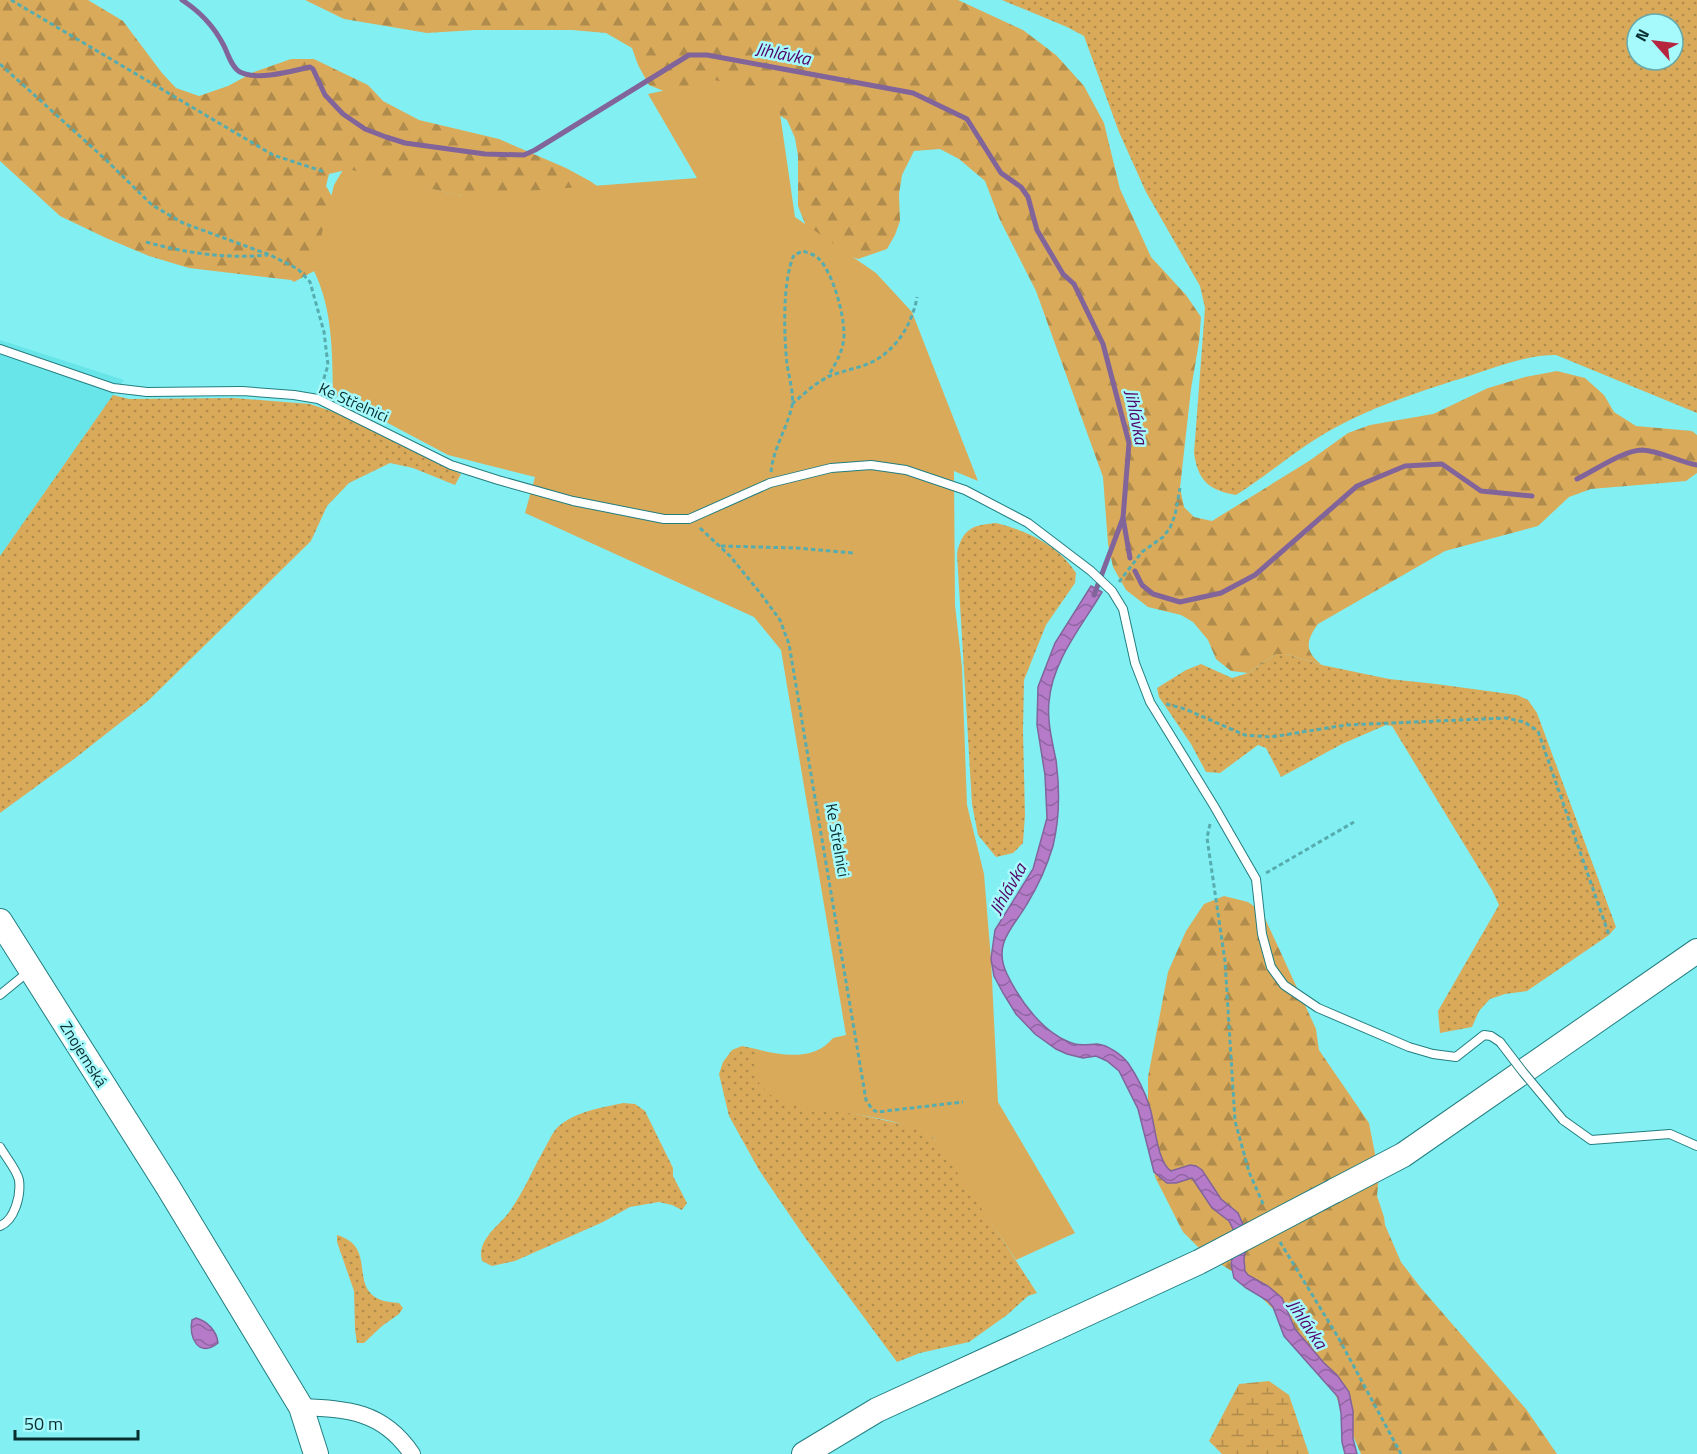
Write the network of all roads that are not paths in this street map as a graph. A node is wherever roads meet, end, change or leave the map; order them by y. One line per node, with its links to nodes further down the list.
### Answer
1 (0, 349): 6 (lane, Ke Střelnici, bridge)
2 (0, 921): 4 (main road, Znojemská)
3 (1697, 951): 6 (main road)
4 (31, 970): 5 (lane); 10 (main road, Znojemská)
5 (0, 995)
6 (1523, 1072): 7 (lane, bridge); 13 (main road, bridge)
7 (1697, 1146)
8 (0, 1147): 9 (lane)
9 (0, 1226)
10 (301, 1407): 11 (main road, Znojemská); 12 (street)
11 (316, 1454)
12 (412, 1454)
13 (804, 1454)

